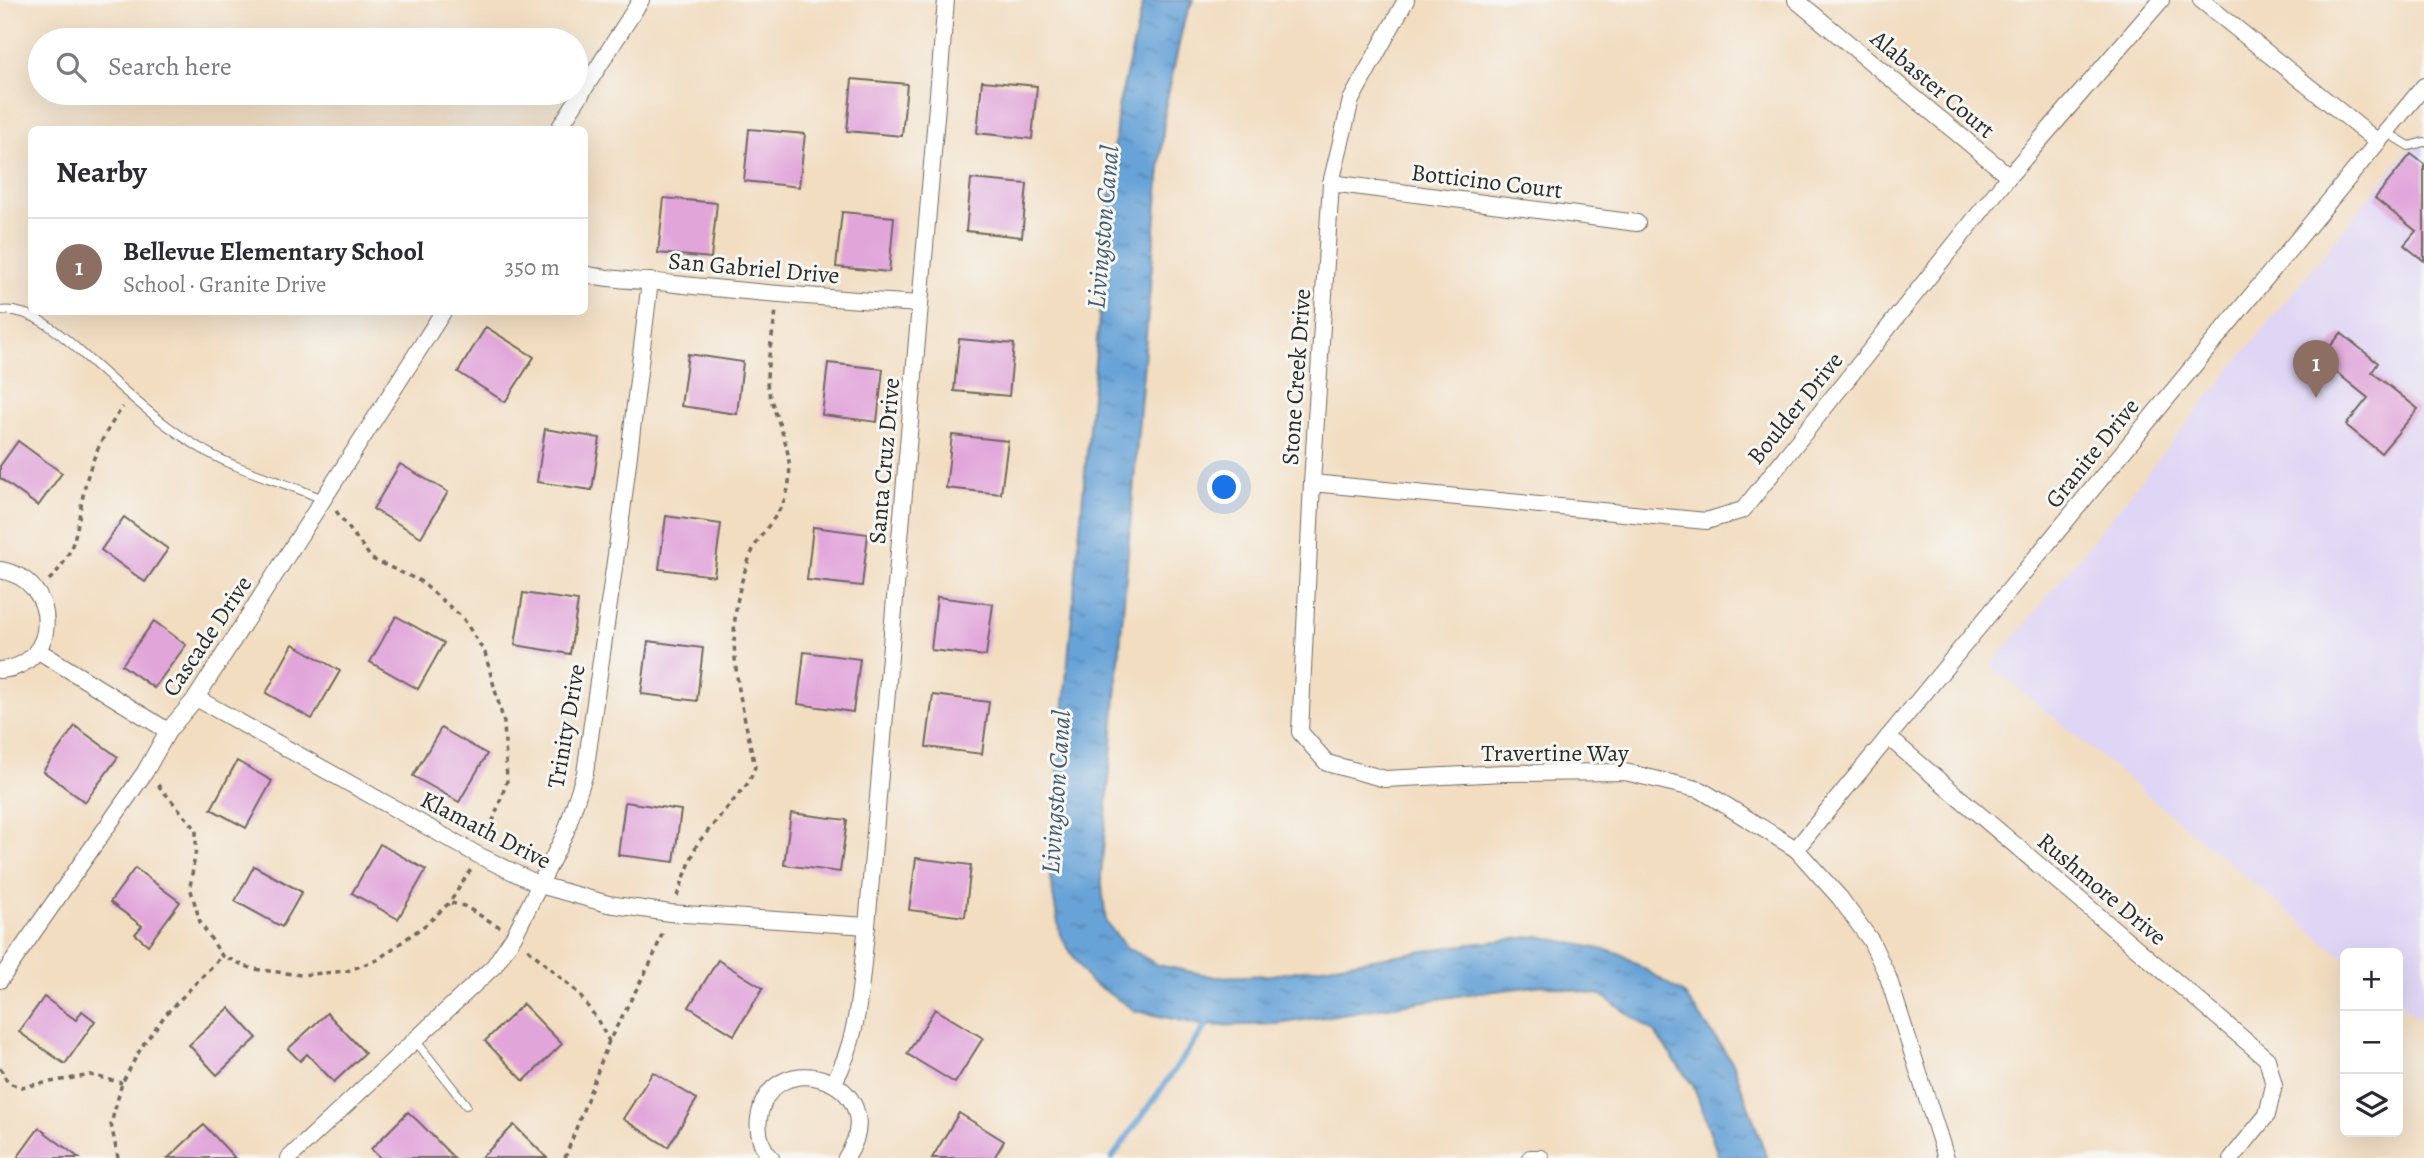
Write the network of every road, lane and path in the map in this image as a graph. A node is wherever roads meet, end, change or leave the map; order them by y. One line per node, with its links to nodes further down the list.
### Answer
1 (641, 0): 7 (street)
2 (946, 0): 19 (street, Santa Cruz Drive)
3 (1406, 0): 14 (street, Stone Creek Drive)
4 (1796, 0): 13 (street, Alabaster Court)
5 (2161, 0): 13 (street, Boulder Drive)
6 (2200, 0): 11 (street)
7 (588, 83)
8 (2424, 86): 11 (street, Granite Drive)
9 (574, 105): 10 (street)
10 (561, 126)
11 (2382, 137): 12 (lane); 31 (street, Granite Drive)
12 (2424, 142)
13 (2009, 176): 23 (street, Boulder Drive)
14 (1331, 183): 15 (street, Botticino Court); 23 (street, Stone Creek Drive)
15 (1637, 223)
16 (588, 275): 17 (street, San Gabriel Drive)
17 (650, 281): 18 (street, San Gabriel Drive); 36 (street, Trinity Drive)
18 (778, 295): 19 (street, San Gabriel Drive); 38 (path)
19 (920, 304): 39 (street, Santa Cruz Drive)
20 (0, 311): 22 (lane)
21 (441, 315): 24 (street, Cascade Drive)
22 (131, 397): 24 (lane); 26 (path)
23 (1312, 483): 32 (street, Stone Creek Drive)
24 (324, 500): 29 (street, Cascade Drive); 35 (path)
25 (0, 570): 26 (street)
26 (38, 593): 27 (street)
27 (37, 650): 28 (street); 30 (street)
28 (0, 670)
29 (196, 698): 30 (street, Cascade Drive); 35 (street, Klamath Drive)
30 (168, 731): 33 (street, Cascade Drive)
31 (1888, 737): 34 (street, Granite Drive); 55 (street, Rushmore Drive)
32 (1327, 763): 34 (street, Travertine Way)
33 (145, 772): 41 (path); 42 (street, Cascade Drive)
34 (1796, 849): 54 (street, Travertine Way)
35 (480, 856): 36 (street, Klamath Drive); 37 (path)
36 (540, 885): 38 (street, Klamath Drive); 40 (street, Trinity Drive)
37 (450, 902): 40 (path); 41 (path)
38 (670, 913): 39 (street, Klamath Drive); 44 (path)
39 (867, 926): 46 (street, Santa Cruz Drive)
40 (514, 936): 43 (street, Trinity Drive); 44 (path)
41 (222, 956): 47 (path)
42 (0, 979)
43 (415, 1040): 48 (lane); 50 (street, Trinity Drive)
44 (609, 1041): 51 (path)
45 (0, 1068): 47 (path)
46 (834, 1082): 52 (street); 53 (street)
47 (122, 1083): 49 (path)
48 (466, 1105)
49 (118, 1158)
50 (289, 1158)
51 (565, 1158)
52 (771, 1158)
53 (846, 1158)
54 (1946, 1158)
55 (2232, 1158)

